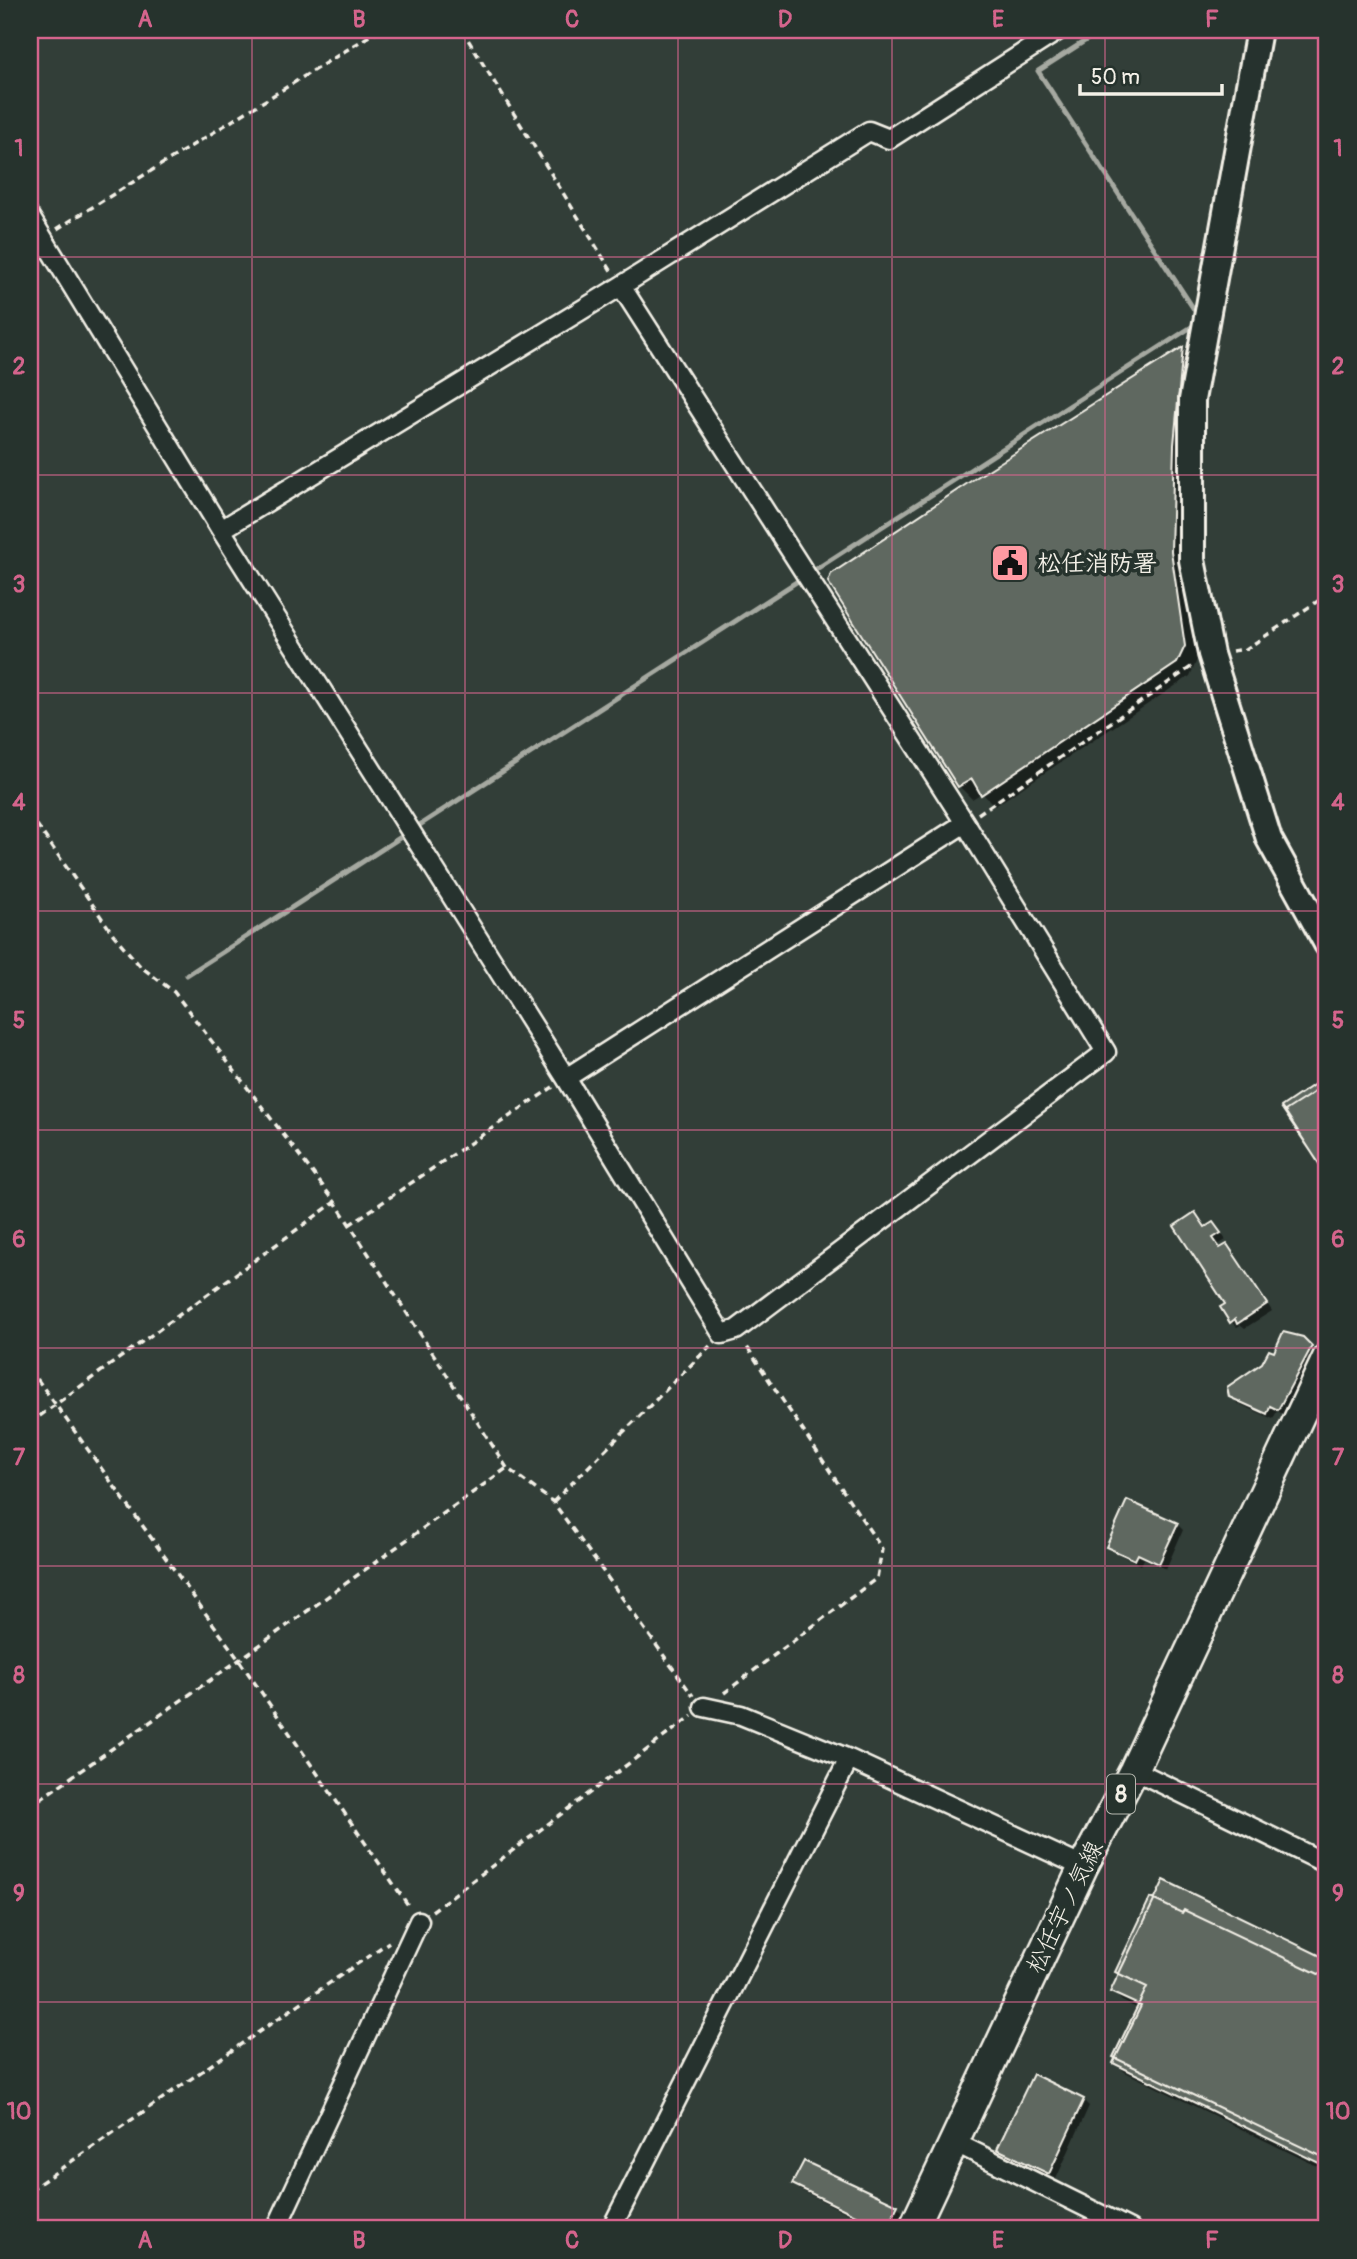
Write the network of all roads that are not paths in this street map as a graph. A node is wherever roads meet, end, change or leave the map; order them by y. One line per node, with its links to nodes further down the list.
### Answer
1 (1059, 30): 4 (street)
2 (1259, 30): 7 (street)
3 (30, 217): 5 (street)
4 (621, 286): 5 (street); 6 (street)
5 (221, 530): 8 (street)
6 (965, 823): 8 (street); 8 (street)
7 (1327, 944)
8 (566, 1077)
9 (1327, 1358): 12 (main road, 松任宇ノ気線 / 8)
10 (704, 1707): 11 (street)
11 (849, 1759): 14 (street); 18 (street)
12 (1133, 1770): 13 (street); 14 (main road, 松任宇ノ気線 / 8)
13 (1327, 1864)
14 (1083, 1867): 16 (main road, 松任宇ノ気線 / 8)
15 (419, 1921): 17 (street)
16 (954, 2142): 19 (main road, 松任宇ノ気線 / 8); 20 (street)
17 (276, 2229)
18 (611, 2229)
19 (913, 2229)
20 (1130, 2229)

